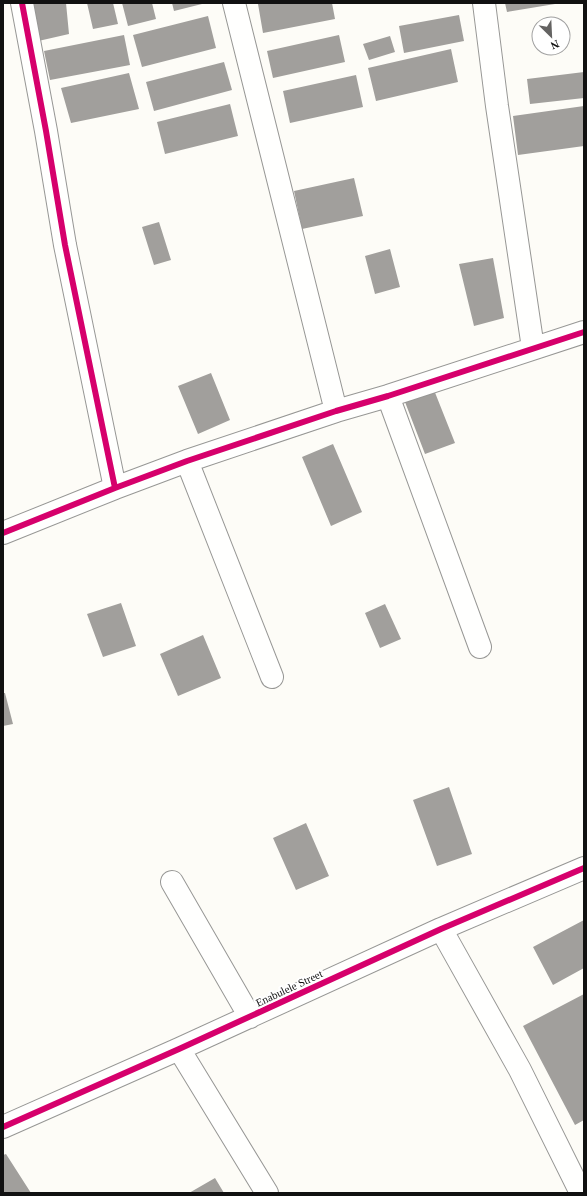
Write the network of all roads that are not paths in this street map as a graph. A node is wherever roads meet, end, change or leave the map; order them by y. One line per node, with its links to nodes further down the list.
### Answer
1 (22, 3): 9 (street)
2 (234, 3): 7 (street)
3 (484, 3): 5 (street)
4 (584, 332): 5 (street)
5 (533, 348): 6 (street)
6 (388, 396): 7 (street); 11 (street)
7 (336, 411): 8 (street)
8 (187, 461): 9 (street); 12 (street)
9 (115, 488): 10 (street)
10 (3, 533)
11 (480, 647)
12 (272, 677)
13 (584, 868): 15 (street, Enabulele Street)
14 (172, 882): 16 (street)
15 (441, 929): 16 (street, Enabulele Street); 20 (street)
16 (250, 1016): 17 (street, Enabulele Street)
17 (179, 1049): 18 (street, Enabulele Street); 19 (street)
18 (3, 1127)
19 (267, 1193)
20 (581, 1193)

